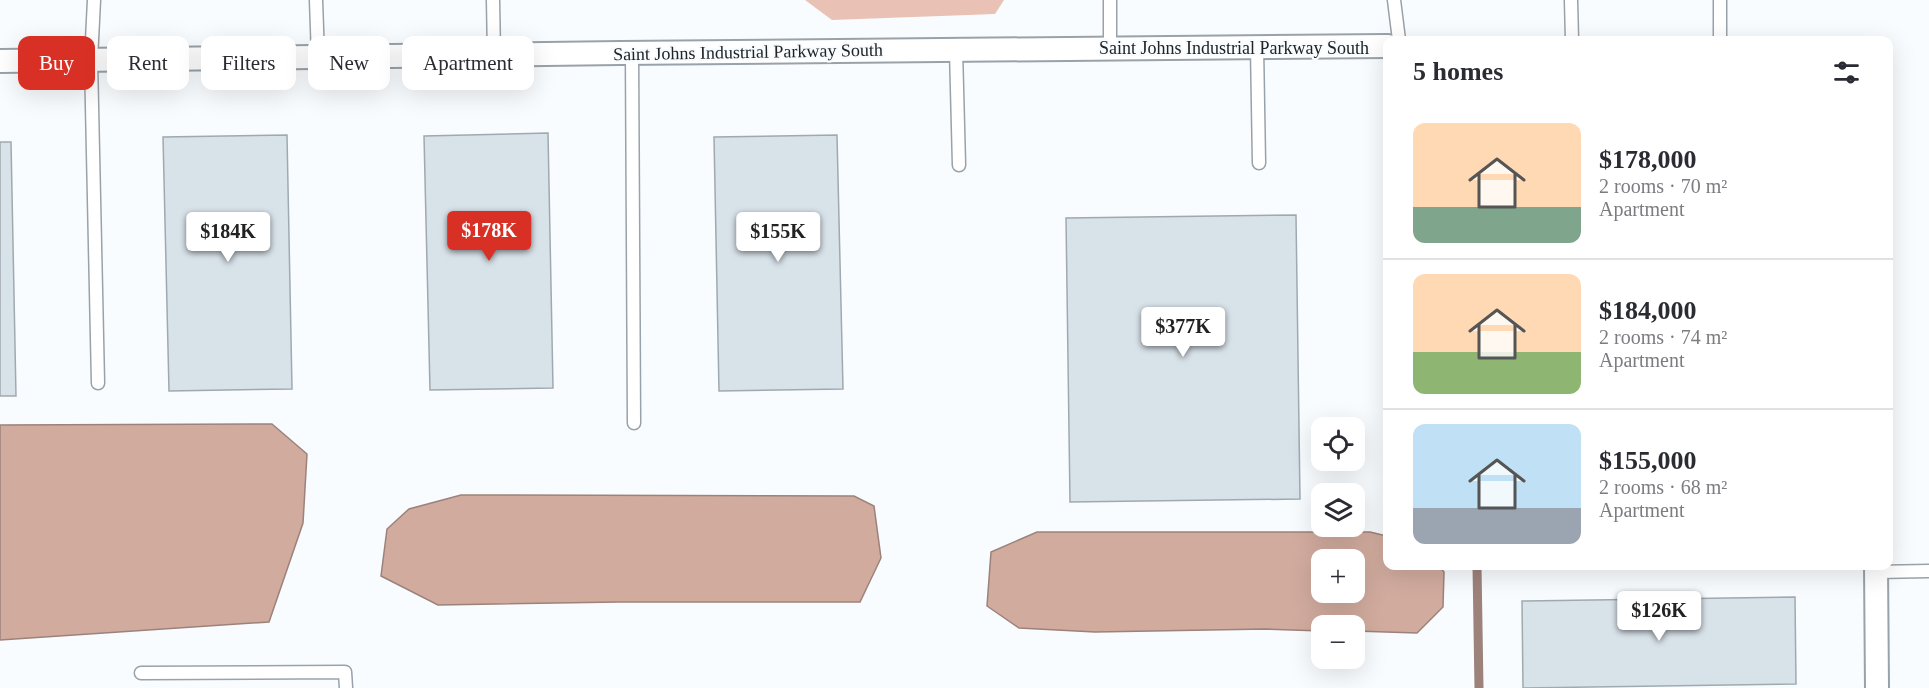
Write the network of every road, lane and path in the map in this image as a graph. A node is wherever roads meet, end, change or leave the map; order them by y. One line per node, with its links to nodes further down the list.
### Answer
1 (94, 0): 8 (lane)
2 (316, 0): 9 (lane)
3 (493, 0): 10 (lane)
4 (1110, 0): 16 (lane)
5 (1394, 0): 11 (lane)
6 (1571, 0): 12 (lane)
7 (1720, 0): 13 (lane)
8 (92, 36)
9 (317, 36)
10 (494, 36)
11 (1398, 36)
12 (1572, 36)
13 (1720, 36)
14 (1383, 46): 15 (street, Saint Johns Industrial Parkway South)
15 (1257, 47): 16 (street, Saint Johns Industrial Parkway South); 25 (lane)
16 (1110, 49): 17 (street, Saint Johns Industrial Parkway South)
17 (956, 50): 18 (street, Saint Johns Industrial Parkway South); 26 (lane)
18 (632, 53): 19 (street, Saint Johns Industrial Parkway South); 28 (lane)
19 (534, 54)
20 (308, 57): 21 (street, Saint Johns Industrial Parkway South)
21 (95, 60)
22 (0, 61): 23 (street, Saint Johns Industrial Parkway South)
23 (18, 61)
24 (92, 90): 27 (lane)
25 (1259, 163)
26 (959, 165)
27 (98, 383)
28 (634, 423)
29 (1876, 570): 34 (street)
30 (1893, 570): 31 (lane)
31 (1929, 571)
32 (141, 673): 33 (lane)
33 (346, 688)
34 (1877, 688)

